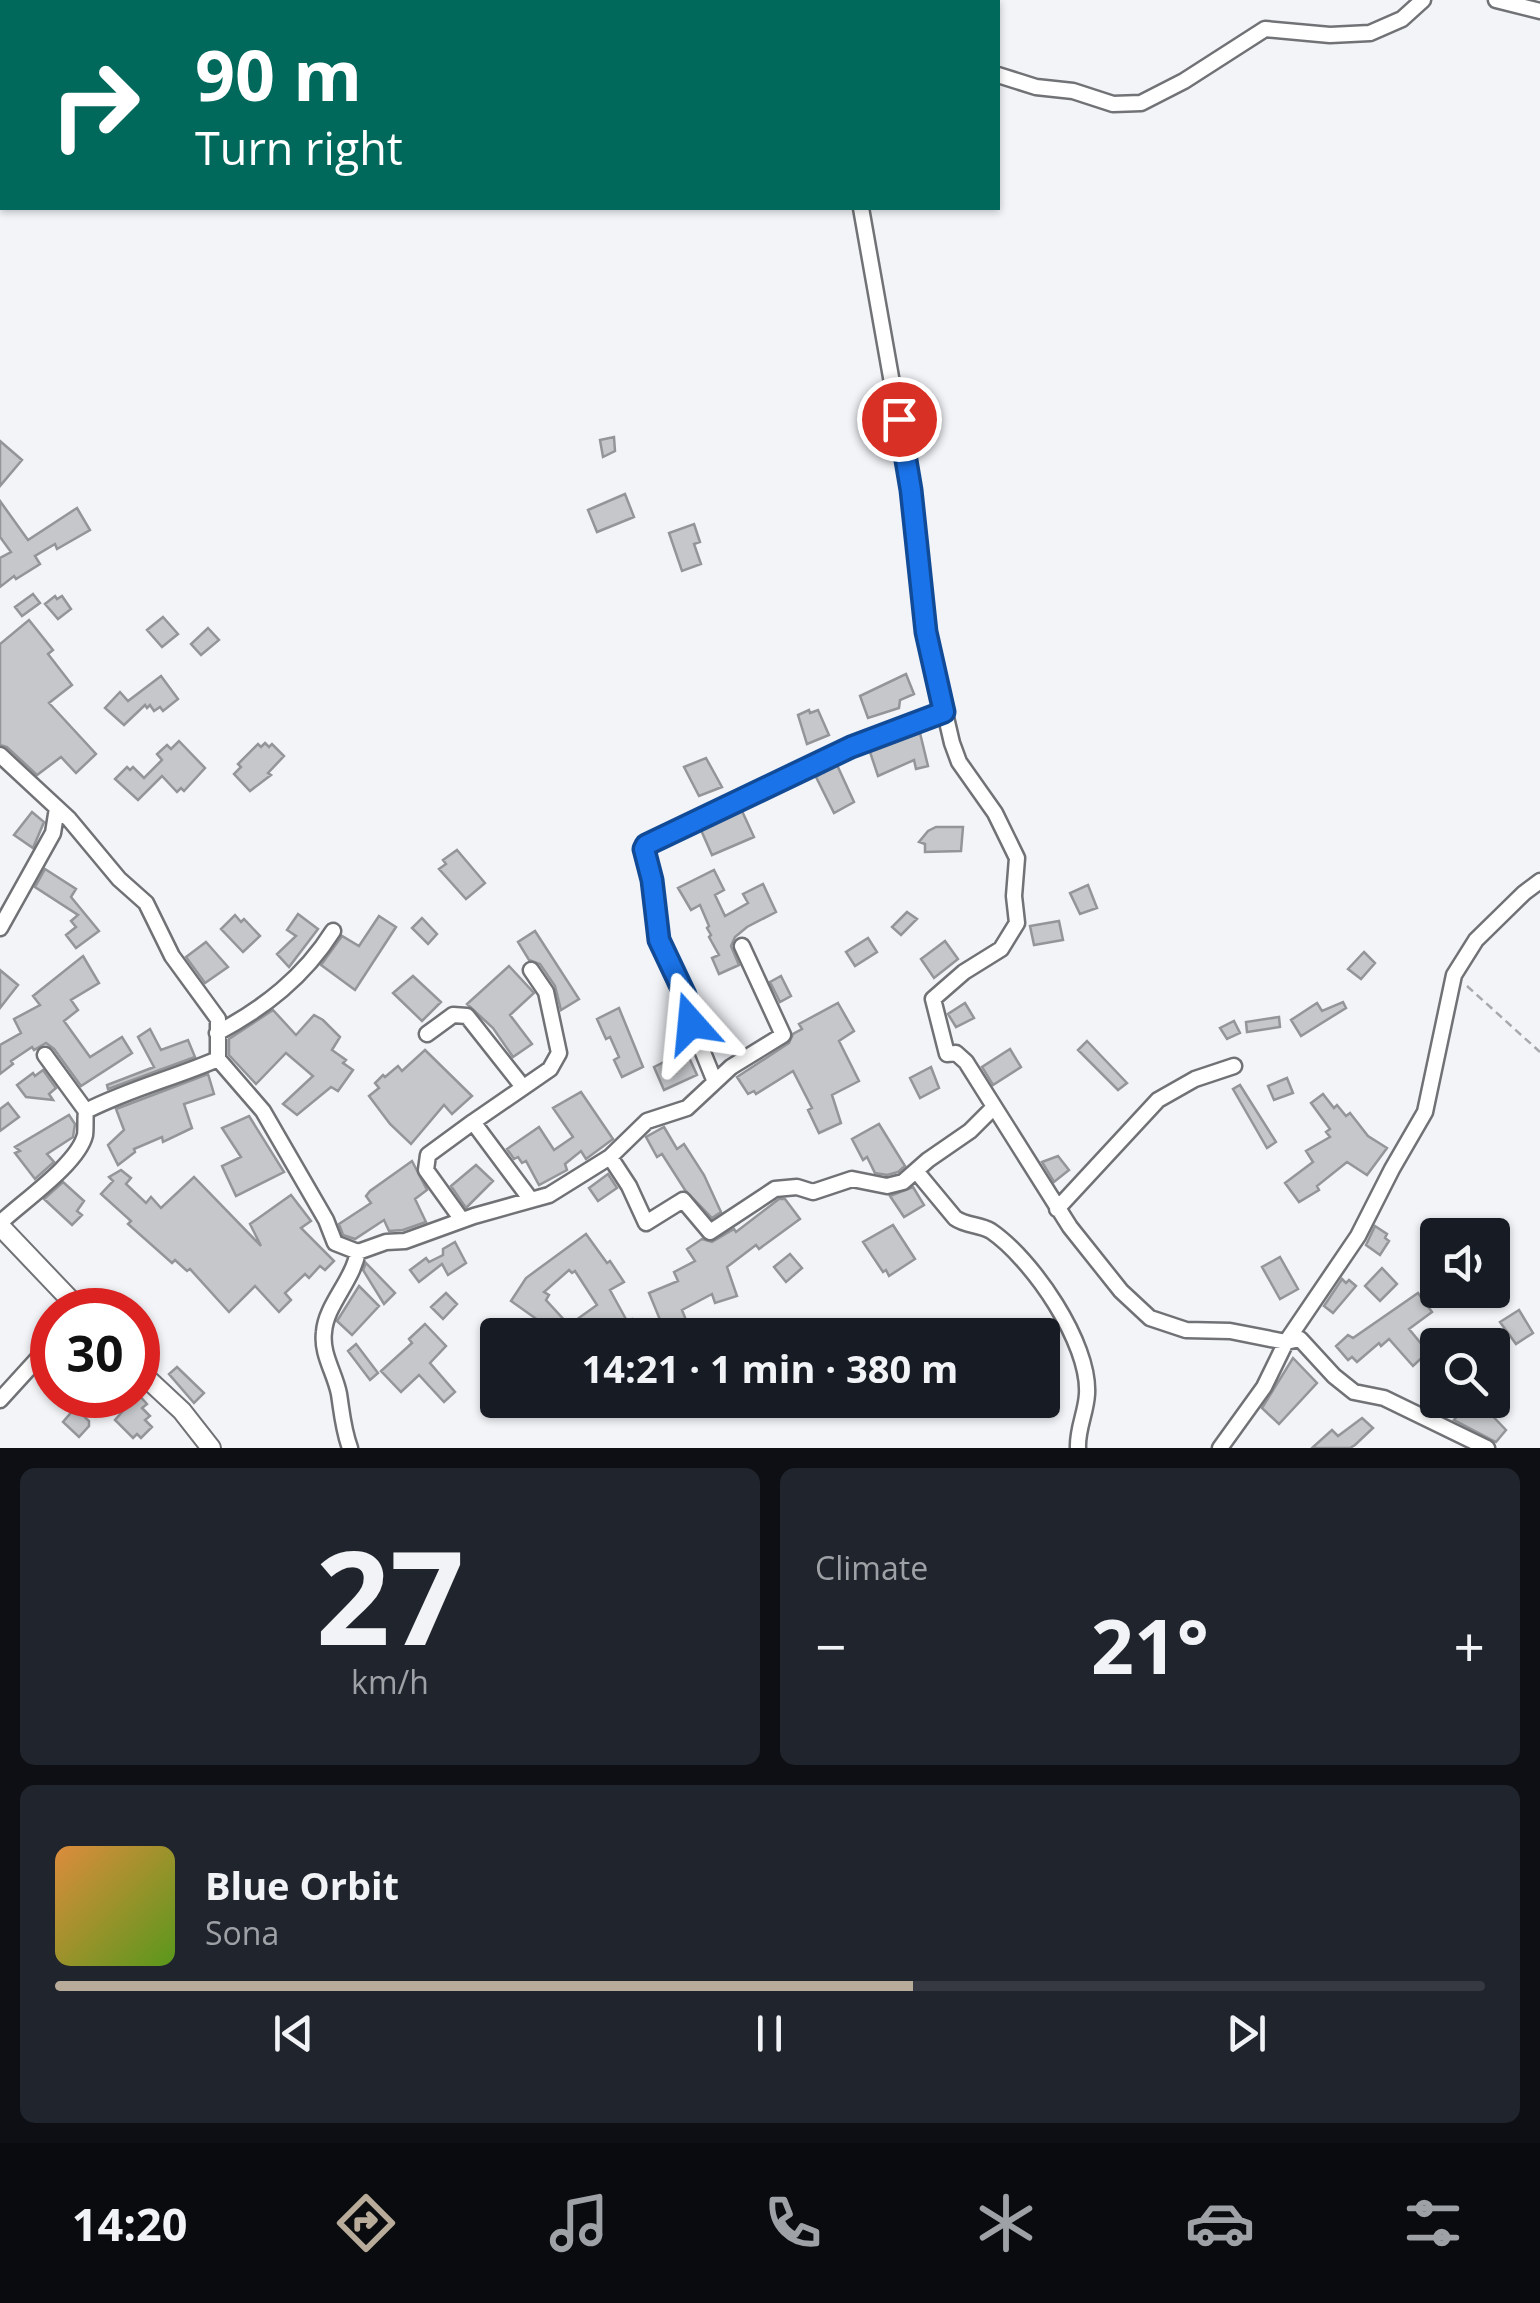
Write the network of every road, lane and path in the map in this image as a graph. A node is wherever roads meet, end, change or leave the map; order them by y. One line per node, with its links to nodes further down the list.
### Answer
1 (1424, 0): 4 (street)
2 (1496, 0): 3 (street)
3 (1540, 12)
4 (1000, 76)
5 (862, 210): 6 (street)
6 (944, 712): 21 (street); 23 (street)
7 (0, 756): 8 (street)
8 (57, 808): 10 (street); 15 (street)
9 (1540, 881): 14 (street)
10 (0, 928)
11 (333, 932): 15 (street)
12 (742, 946): 21 (street)
13 (531, 970): 22 (street)
14 (1454, 974): 17 (path); 34 (street)
15 (217, 1034): 19 (street)
16 (427, 1034): 22 (street)
17 (1540, 1052)
18 (45, 1055): 24 (street)
19 (218, 1059): 24 (street); 32 (street)
20 (1234, 1066): 29 (street)
21 (715, 1082): 26 (street)
22 (523, 1088): 25 (street)
23 (994, 1107): 27 (street); 29 (street)
24 (86, 1111): 31 (street)
25 (473, 1122): 28 (street); 30 (street)
26 (610, 1156): 27 (street); 28 (street)
27 (916, 1171): 40 (street)
28 (531, 1200): 30 (street)
29 (1057, 1209): 34 (street)
30 (462, 1220): 32 (street)
31 (0, 1224): 33 (street)
32 (358, 1252): 39 (street)
33 (60, 1288)
34 (1286, 1342): 41 (street); 42 (street)
35 (30, 1367): 37 (street)
36 (160, 1390): 38 (street)
37 (0, 1400)
38 (211, 1448)
39 (350, 1448)
40 (1078, 1448)
41 (1220, 1448)
42 (1487, 1448)

